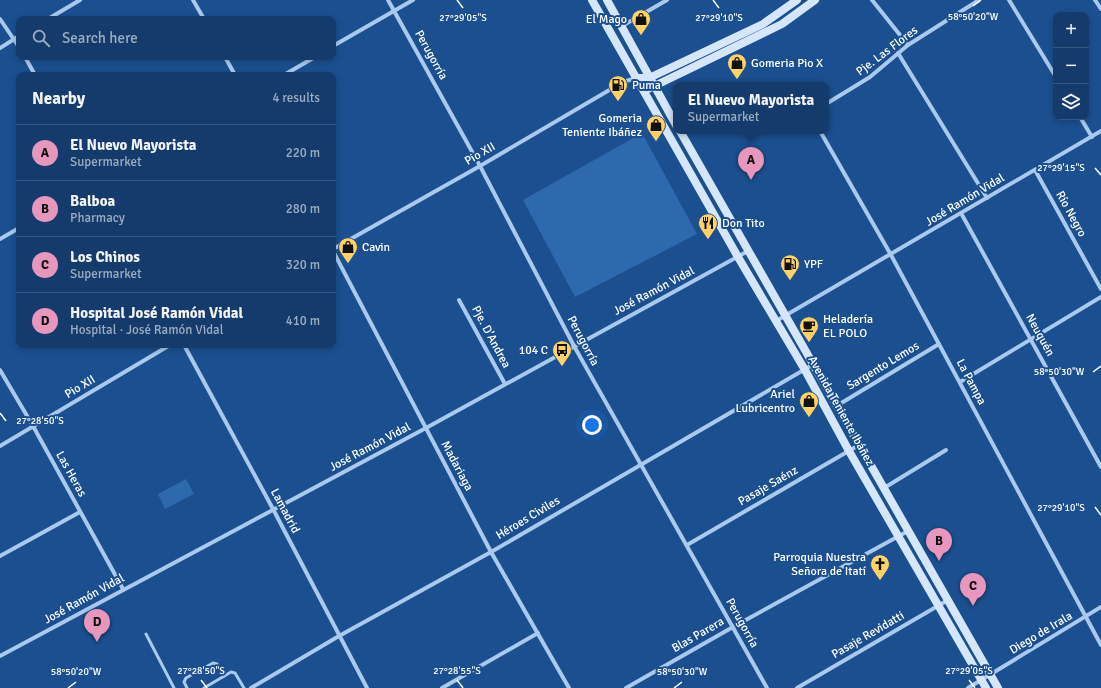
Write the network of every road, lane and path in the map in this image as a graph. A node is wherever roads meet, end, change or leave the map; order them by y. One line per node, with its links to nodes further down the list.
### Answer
1 (80, 0): 16 (street)
2 (193, 0): 17 (street)
3 (388, 0): 15 (street, Perugorría)
4 (412, 0): 15 (street)
5 (592, 0): 33 (main road, Avenida Teniente Ibáñez)
6 (607, 0): 19 (main road)
7 (668, 0): 19 (street)
8 (815, 0): 35 (main road)
9 (872, 0): 23 (street)
10 (979, 0): 23 (street, Pje. Las Flores)
11 (1009, 0): 32 (street)
12 (1096, 0): 14 (street)
13 (794, 1): 34 (main road)
14 (1101, 9)
15 (394, 10): 22 (street); 44 (street, Perugorría)
16 (53, 16)
17 (202, 16)
18 (0, 19): 20 (street)
19 (621, 26): 34 (main road)
20 (14, 39): 21 (street); 24 (street)
21 (16, 42)
22 (336, 44)
23 (908, 45): 25 (street, Pje. Las Flores)
24 (0, 48)
25 (898, 53): 37 (street, Pje. Las Flores); 46 (street)
26 (26, 60): 29 (street)
27 (227, 60): 30 (street)
28 (310, 60): 31 (street)
29 (33, 72)
30 (233, 72)
31 (289, 72)
32 (1053, 72)
33 (637, 78): 34 (main road); 36 (main road, Avenida Teniente Ibáñez); 44 (street, Pio XII)
34 (649, 78): 35 (main road)
35 (654, 86): 36 (main road); 38 (main road)
36 (644, 91): 54 (main road, Avenida Teniente Ibáñez)
37 (829, 102)
38 (673, 120)
39 (1082, 120): 43 (street)
40 (1101, 131): 43 (street, José Ramón Vidal)
41 (682, 134): 51 (main road, Avenida Teniente Ibáñez)
42 (822, 134): 52 (street, La Pampa)
43 (1092, 137): 45 (street, José Ramón Vidal)
44 (480, 166): 50 (street, Pio XII); 62 (street, Perugorría)
45 (1035, 170): 46 (street, José Ramón Vidal); 55 (street, Río Negro)
46 (987, 198): 47 (street, José Ramón Vidal)
47 (961, 213): 52 (street, José Ramón Vidal); 60 (street, Neuquén)
48 (16, 230): 49 (street)
49 (0, 239)
50 (336, 248)
51 (748, 252): 54 (street, José Ramón Vidal); 58 (main road, Avenida Teniente Ibáñez)
52 (891, 255): 58 (street, José Ramón Vidal); 61 (street, La Pampa)
53 (336, 256): 72 (street, Madariaga)
54 (738, 258): 59 (main road, Avenida Teniente Ibáñez); 62 (street, José Ramón Vidal)
55 (1101, 289)
56 (1101, 297): 60 (street)
57 (459, 300): 69 (street, Pje. D'Andrea)
58 (786, 316): 59 (street, José Ramón Vidal); 65 (main road, Avenida Teniente Ibáñez)
59 (776, 322): 67 (main road, Avenida Teniente Ibáñez)
60 (1031, 340): 68 (street); 78 (street, Neuquén)
61 (939, 344): 68 (street, La Pampa); 70 (street, Sargento Lemos)
62 (574, 346): 69 (street, José Ramón Vidal); 77 (street, Perugorría)
63 (165, 348): 71 (street, Pio XII)
64 (186, 348): 80 (street, Lamadrid)
65 (814, 364): 67 (street, Héroes Civiles); 70 (main road, Avenida Teniente Ibáñez)
66 (0, 370): 71 (street, Las Heras)
67 (805, 370): 76 (main road, Avenida Teniente Ibáñez); 77 (street, Héroes Civiles)
68 (960, 382): 91 (street, La Pampa)
69 (504, 384): 72 (street, José Ramón Vidal)
70 (838, 405): 73 (main road, Avenida Teniente Ibáñez)
71 (33, 426): 74 (street, Pio XII); 81 (street, Las Heras)
72 (426, 428): 80 (street, José Ramón Vidal); 85 (street, Madariaga)
73 (860, 445): 76 (street, Pasaje Saénz); 79 (main road, Avenida Teniente Ibáñez)
74 (0, 446)
75 (946, 450): 79 (street)
76 (849, 451): 83 (main road, Avenida Teniente Ibáñez); 84 (street, Pasaje Saénz)
77 (640, 464): 84 (street, Perugorría); 85 (street, Héroes Civiles)
78 (1101, 467)
79 (884, 488): 82 (main road, Avenida Teniente Ibáñez)
80 (274, 509): 87 (street, José Ramón Vidal); 95 (street, Lamadrid)
81 (80, 512): 86 (street); 87 (street, Las Heras)
82 (908, 531): 83 (street, Blas Parera); 88 (main road, Avenida Teniente Ibáñez)
83 (899, 536): 89 (main road, Avenida Teniente Ibáñez); 92 (street, Blas Parera)
84 (687, 545): 92 (street, Perugorría)
85 (491, 552): 93 (street, Madariaga); 95 (street, Héroes Civiles)
86 (0, 556)
87 (123, 589): 97 (street, José Ramón Vidal)
88 (949, 600): 89 (street, Pasaje Revidatti); 98 (main road, Avenida Teniente Ibáñez)
89 (939, 606): 100 (main road, Avenida Teniente Ibáñez); 111 (street, Pasaje Revidatti)
90 (1101, 608): 91 (street, Diego de Irala)
91 (1085, 618): 96 (street, La Pampa); 98 (street, Diego de Irala)
92 (733, 626): 109 (street, Blas Parera); 110 (street, Perugorría)
93 (538, 633): 107 (street); 108 (street, Madariaga)
94 (146, 634): 101 (lane)
95 (339, 636): 105 (street, Héroes Civiles); 106 (street, Lamadrid)
96 (1101, 645)
97 (0, 656)
98 (991, 674): 100 (street, Diego de Irala); 114 (main road, Avenida Teniente Ibáñez)
99 (224, 676): 102 (lane); 103 (lane); 104 (lane)
100 (982, 680): 112 (street, Diego de Irala); 113 (main road, Avenida Teniente Ibáñez)
101 (174, 688)
102 (185, 688)
103 (204, 688)
104 (244, 688)
105 (251, 688)
106 (367, 688)
107 (442, 688)
108 (569, 688)
109 (626, 688)
110 (767, 688)
111 (797, 688)
112 (968, 688)
113 (986, 688)
114 (998, 688)

